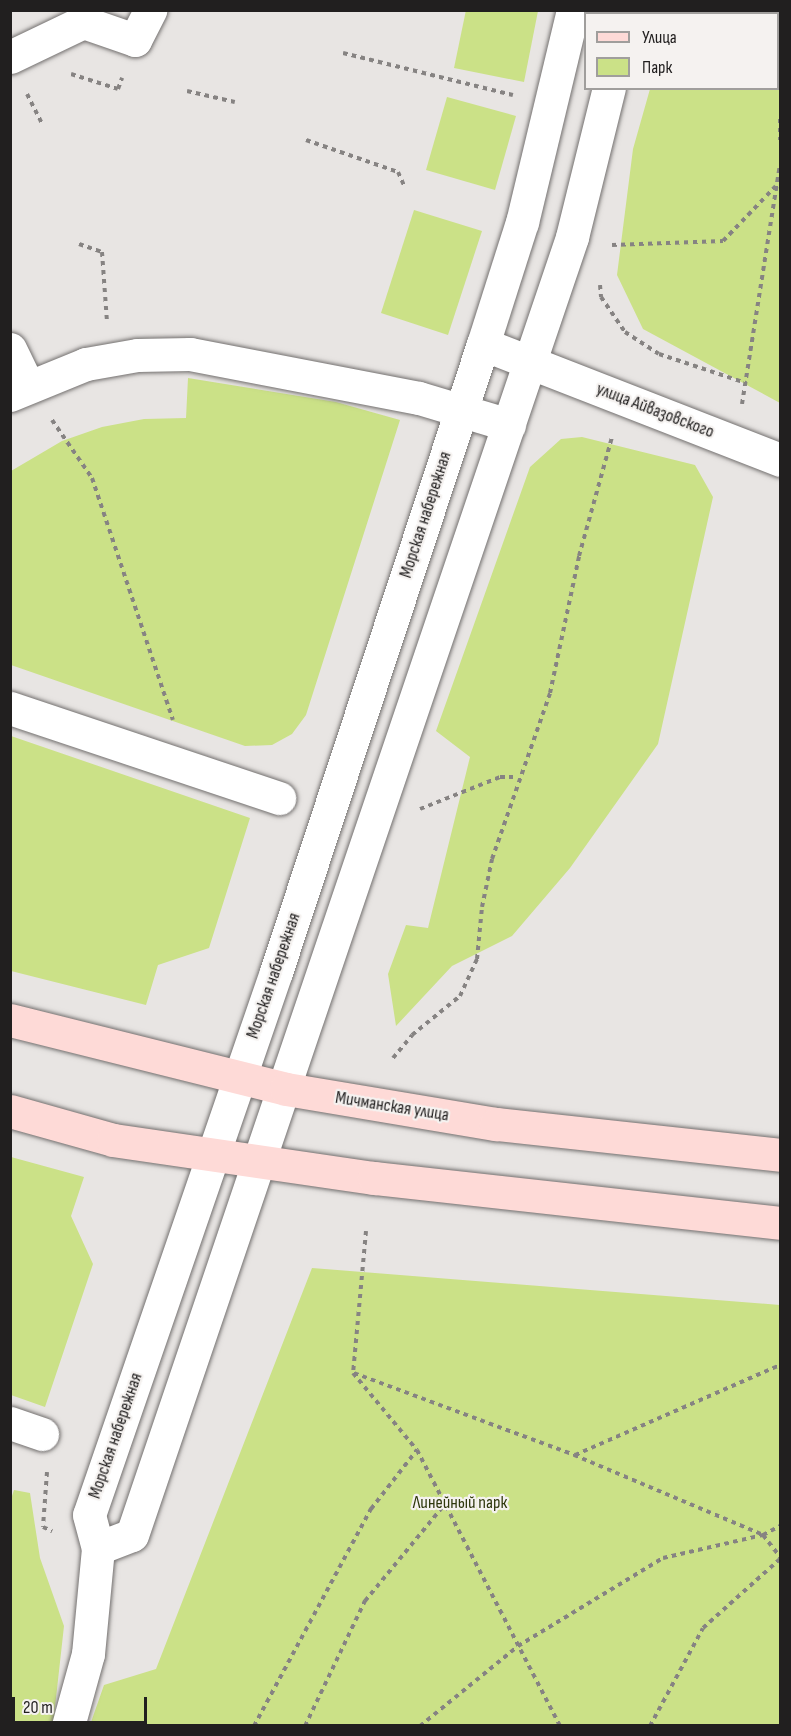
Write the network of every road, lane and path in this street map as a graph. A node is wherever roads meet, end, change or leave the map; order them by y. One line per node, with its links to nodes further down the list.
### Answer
1 (150, 10): 3 (street)
2 (573, 10): 12 (street, Морская набережная)
3 (135, 40): 5 (street); 6 (path)
4 (343, 53): 12 (path)
5 (10, 57)
6 (66, 74)
7 (35, 87): 10 (path)
8 (187, 90): 11 (path)
9 (609, 90): 26 (street)
10 (18, 95)
11 (235, 102)
12 (552, 105): 24 (street, Морская набережная)
13 (780, 119): 14 (path)
14 (780, 129): 16 (path)
15 (306, 140): 19 (path)
16 (780, 140)
17 (780, 165): 18 (path)
18 (776, 186): 21 (path); 27 (path)
19 (405, 188)
20 (79, 244): 23 (path)
21 (605, 245)
22 (599, 275): 27 (path)
23 (107, 328)
24 (483, 344): 26 (street, улица Айвазовского); 30 (street, Морская набережная)
25 (10, 349): 28 (street)
26 (531, 362): 29 (street, улица Айвазовского); 31 (street)
27 (746, 383): 32 (path)
28 (19, 390): 30 (street); 35 (path)
29 (628, 401): 32 (street, улица Айвазовского); 36 (path)
30 (460, 410): 31 (street); 41 (street, Морская набережная)
31 (509, 425): 42 (street)
32 (736, 443): 33 (street, улица Айвазовского)
33 (780, 460)
34 (10, 708): 37 (street)
35 (177, 732)
36 (518, 777): 38 (path); 40 (path)
37 (279, 798)
38 (416, 810)
39 (10, 1020): 41 (main road, Мичманская улица)
40 (393, 1058)
41 (237, 1079): 42 (main road, Мичманская улица); 44 (street, Морская набережная)
42 (286, 1089): 45 (main road, Мичманская улица); 46 (street)
43 (10, 1111): 44 (main road)
44 (210, 1154): 46 (main road); 60 (street, Морская набережная)
45 (780, 1155)
46 (262, 1161): 47 (main road); 60 (street)
47 (780, 1223)
48 (366, 1232): 50 (path)
49 (780, 1365): 54 (path)
50 (353, 1373): 53 (path); 54 (path)
51 (10, 1423): 52 (street)
52 (42, 1434)
53 (417, 1450): 56 (path); 64 (path)
54 (574, 1455): 59 (path)
55 (47, 1471): 58 (path)
56 (444, 1504): 62 (path); 65 (path)
57 (780, 1526): 59 (path)
58 (44, 1527)
59 (763, 1535): 61 (path); 62 (path)
60 (98, 1548): 63 (street)
61 (780, 1558): 68 (path)
62 (518, 1646): 66 (path); 67 (path)
63 (68, 1725)
64 (254, 1725)
65 (305, 1725)
66 (420, 1725)
67 (560, 1725)
68 (650, 1725)

